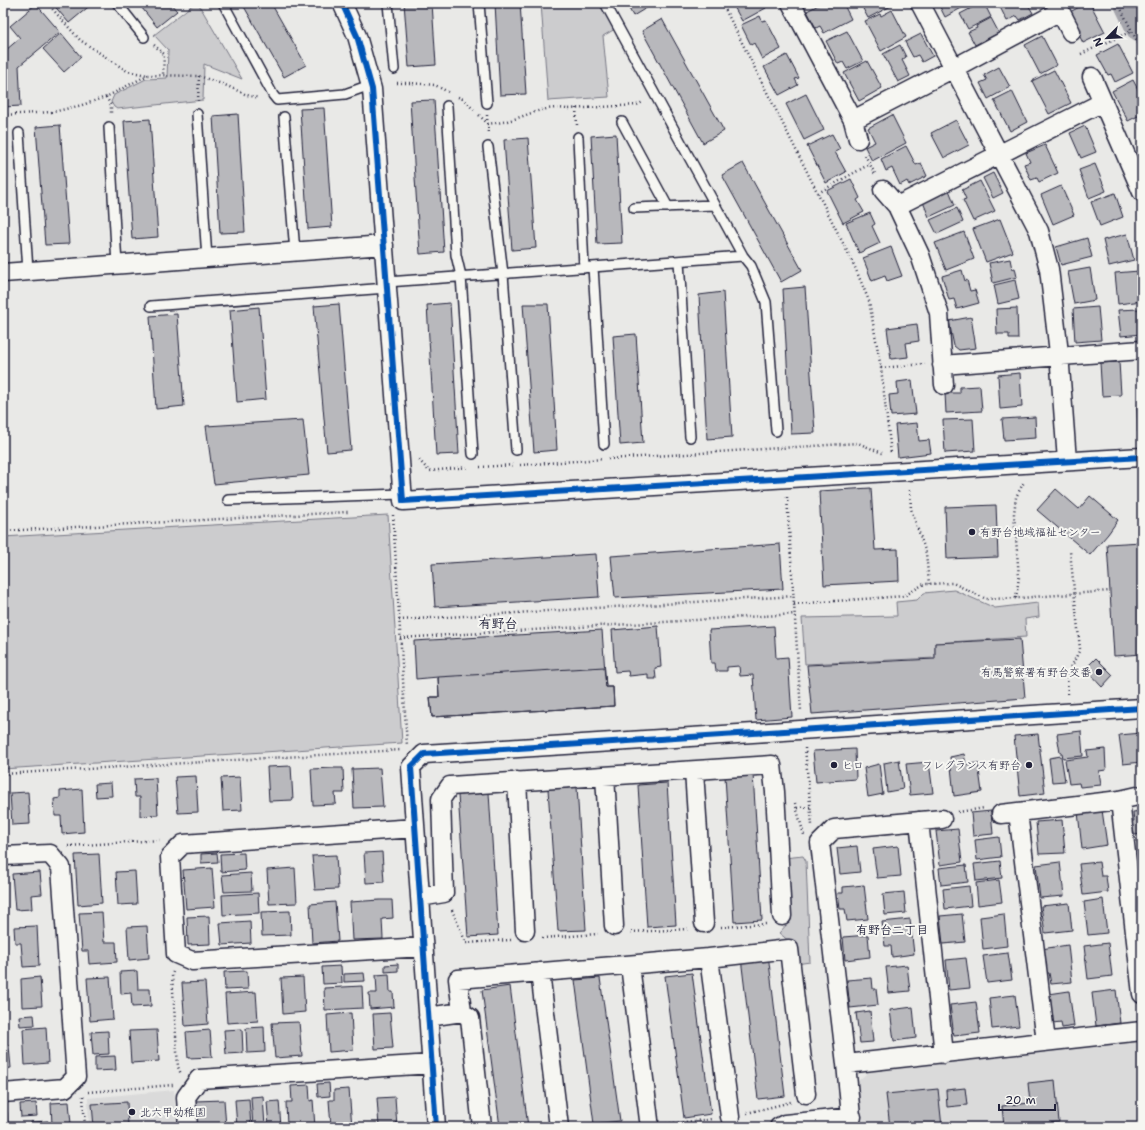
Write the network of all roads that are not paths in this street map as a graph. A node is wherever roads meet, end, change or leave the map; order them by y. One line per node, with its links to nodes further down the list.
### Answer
1 (117, 3): 11 (lane)
2 (224, 3): 15 (lane)
3 (342, 3): 15 (street)
4 (388, 3): 13 (lane)
5 (480, 3): 17 (lane)
6 (605, 3): 31 (lane)
7 (792, 3): 21 (street)
8 (920, 3): 12 (street)
9 (1058, 7): 10 (street); 12 (street)
10 (1071, 32)
11 (144, 37)
12 (954, 68): 21 (street); 28 (street)
13 (394, 69)
14 (1092, 77): 16 (street)
15 (370, 85): 35 (street)
16 (1103, 102): 28 (street); 30 (street)
17 (487, 103)
18 (447, 106): 45 (lane)
19 (197, 114): 38 (lane)
20 (284, 116): 36 (lane)
21 (852, 120): 26 (street)
22 (622, 122): 33 (lane)
23 (109, 127): 40 (lane)
24 (19, 133): 42 (lane)
25 (578, 137): 41 (lane)
26 (858, 139)
27 (488, 147): 44 (lane)
28 (999, 155): 32 (street); 49 (street)
29 (884, 190): 32 (street)
30 (1142, 192)
31 (715, 205): 33 (lane); 37 (lane)
32 (897, 206): 50 (street)
33 (668, 207): 34 (lane)
34 (634, 208)
35 (384, 245): 36 (street); 46 (street)
36 (295, 252): 38 (street)
37 (743, 256): 39 (lane); 52 (lane)
38 (207, 258): 40 (street)
39 (679, 261): 41 (lane); 53 (lane)
40 (117, 265): 42 (street)
41 (588, 268): 44 (lane); 54 (lane)
42 (28, 271): 43 (street)
43 (3, 273)
44 (503, 274): 45 (lane); 55 (lane)
45 (461, 276): 46 (lane); 56 (lane)
46 (387, 285): 47 (lane); 59 (street)
47 (151, 306)
48 (1142, 350): 49 (street)
49 (1059, 356): 50 (street); 58 (street)
50 (942, 363): 51 (street)
51 (944, 385)
52 (776, 431)
53 (690, 437)
54 (604, 444)
55 (516, 450)
56 (473, 454)
57 (1142, 457): 58 (street)
58 (1068, 461): 59 (street)
59 (402, 494): 60 (lane)
60 (228, 500)
61 (1142, 708): 69 (street)
62 (694, 771): 63 (street); 72 (street); 73 (street)
63 (604, 776): 64 (street); 74 (street)
64 (517, 781): 71 (street); 75 (street)
65 (1142, 796): 66 (street)
66 (1120, 800): 80 (street); 84 (street)
67 (941, 819): 68 (street)
68 (919, 821): 85 (street); 87 (street)
69 (415, 828): 71 (street); 76 (street)
70 (3, 856): 88 (street)
71 (420, 897): 76 (street)
72 (782, 916)
73 (704, 923)
74 (614, 926)
75 (525, 931)
76 (423, 947): 82 (street)
77 (710, 958): 78 (street); 89 (street); 90 (street)
78 (630, 965): 79 (street); 91 (street)
79 (540, 972): 81 (street); 96 (street)
80 (1142, 994)
81 (462, 1012): 82 (street); 95 (street)
82 (428, 1016): 86 (street)
83 (1142, 1031): 84 (street)
84 (1046, 1042): 85 (street)
85 (944, 1054): 87 (street)
86 (432, 1064): 93 (street); 94 (street)
87 (846, 1064): 92 (street)
88 (3, 1093)
89 (806, 1094)
90 (730, 1117)
91 (649, 1120)
92 (852, 1122): 97 (street)
93 (188, 1127)
94 (436, 1127)
95 (482, 1127)
96 (559, 1127)
97 (779, 1127)

